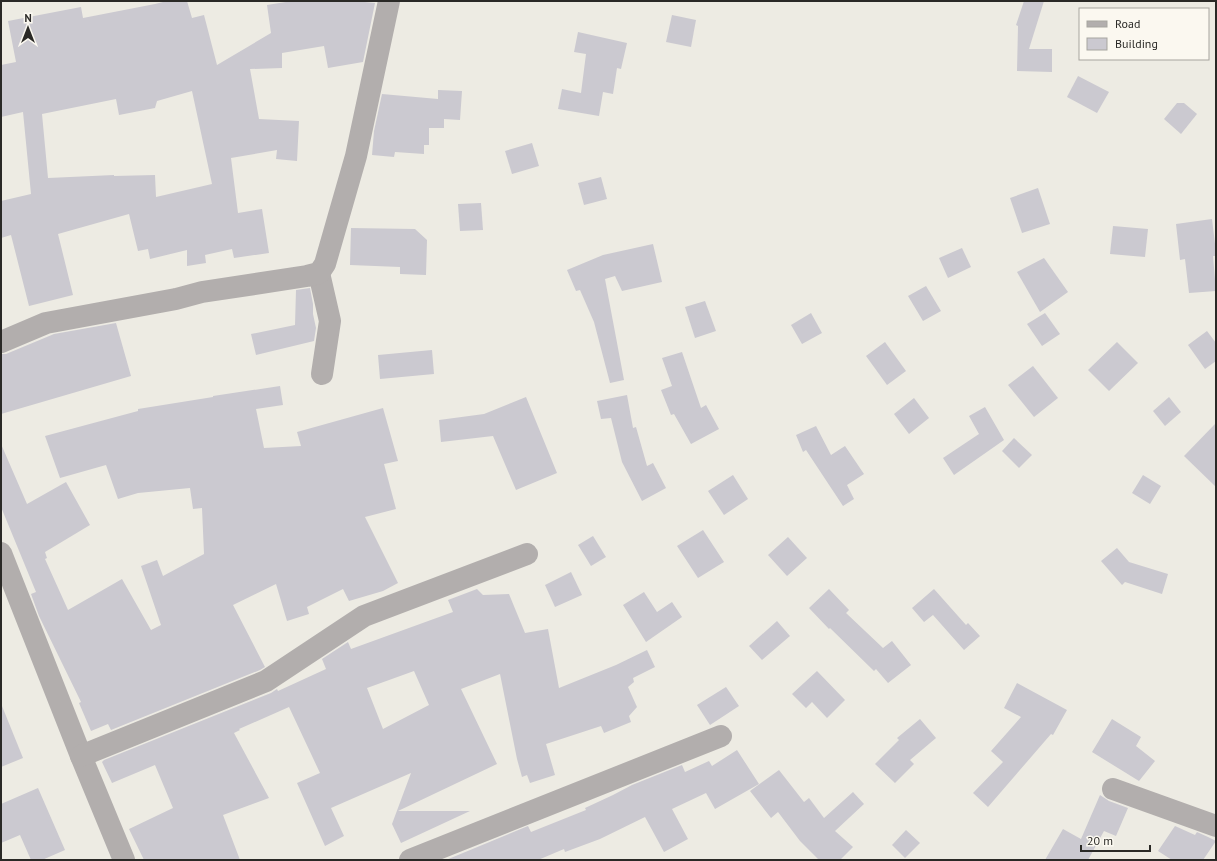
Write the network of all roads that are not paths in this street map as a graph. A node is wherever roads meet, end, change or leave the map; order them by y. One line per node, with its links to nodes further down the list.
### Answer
1 (389, 1): 2 (street)
2 (319, 273): 3 (street); 4 (street)
3 (1, 342)
4 (322, 374)
5 (1, 553): 8 (street)
6 (527, 554): 8 (street)
7 (721, 736): 12 (street)
8 (81, 756): 11 (street)
9 (1113, 789): 10 (street)
10 (1216, 826)
11 (124, 860)
12 (410, 860)

